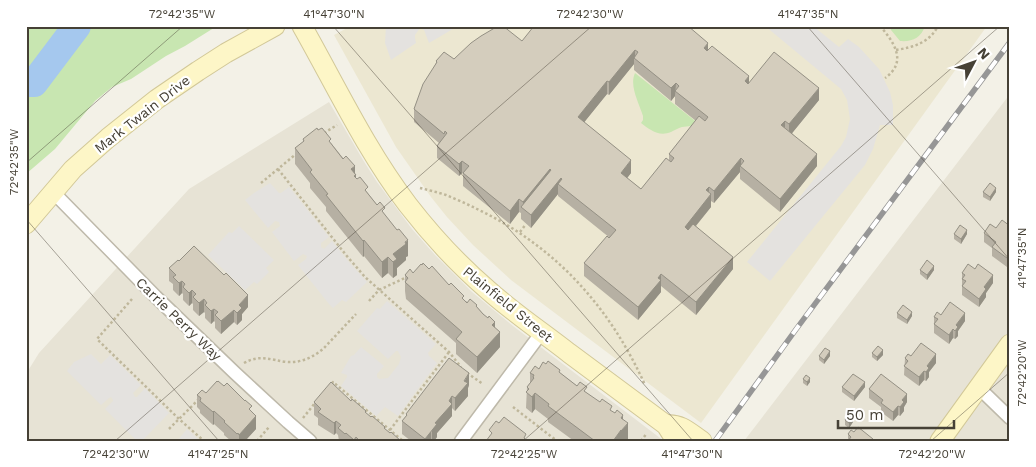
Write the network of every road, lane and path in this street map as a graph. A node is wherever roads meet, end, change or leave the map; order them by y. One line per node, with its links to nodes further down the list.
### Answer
1 (275, 26): 13 (street, Mark Twain Drive)
2 (302, 26): 22 (street, Plainfield Street)
3 (880, 26): 5 (path)
4 (938, 26): 5 (path)
5 (896, 50): 6 (path)
6 (885, 78)
7 (336, 125): 8 (path)
8 (322, 135)
9 (300, 150): 10 (path)
10 (278, 169): 11 (path); 18 (path)
11 (260, 183)
12 (420, 188): 16 (path)
13 (54, 193): 14 (street, Mark Twain Drive); 43 (street, Carrie Perry Way)
14 (26, 224)
15 (526, 224): 16 (path)
16 (520, 232): 27 (path)
17 (413, 274): 18 (path)
18 (379, 290): 20 (path); 24 (path)
19 (132, 299): 35 (path)
20 (369, 301)
21 (356, 314): 25 (path)
22 (542, 332): 36 (street, Plainfield Street); 45 (street)
23 (1010, 344): 28 (street)
24 (448, 352): 26 (path); 39 (path)
25 (243, 364)
26 (483, 384)
27 (645, 385)
28 (978, 387): 34 (street); 50 (street)
29 (327, 389): 39 (path)
30 (201, 397): 35 (path)
31 (321, 397): 33 (path)
32 (513, 407): 46 (path)
33 (303, 418)
34 (1010, 418)
35 (179, 419): 38 (path); 41 (path)
36 (666, 425): 48 (street, Plainfield Street); 49 (street, Plainfield Street)
37 (269, 427): 42 (path)
38 (169, 430)
39 (390, 430): 44 (path)
40 (647, 433): 47 (path)
41 (204, 441)
42 (257, 441)
43 (310, 441)
44 (403, 441)
45 (461, 441)
46 (558, 441)
47 (641, 441)
48 (678, 441)
49 (702, 441)
50 (940, 441)

